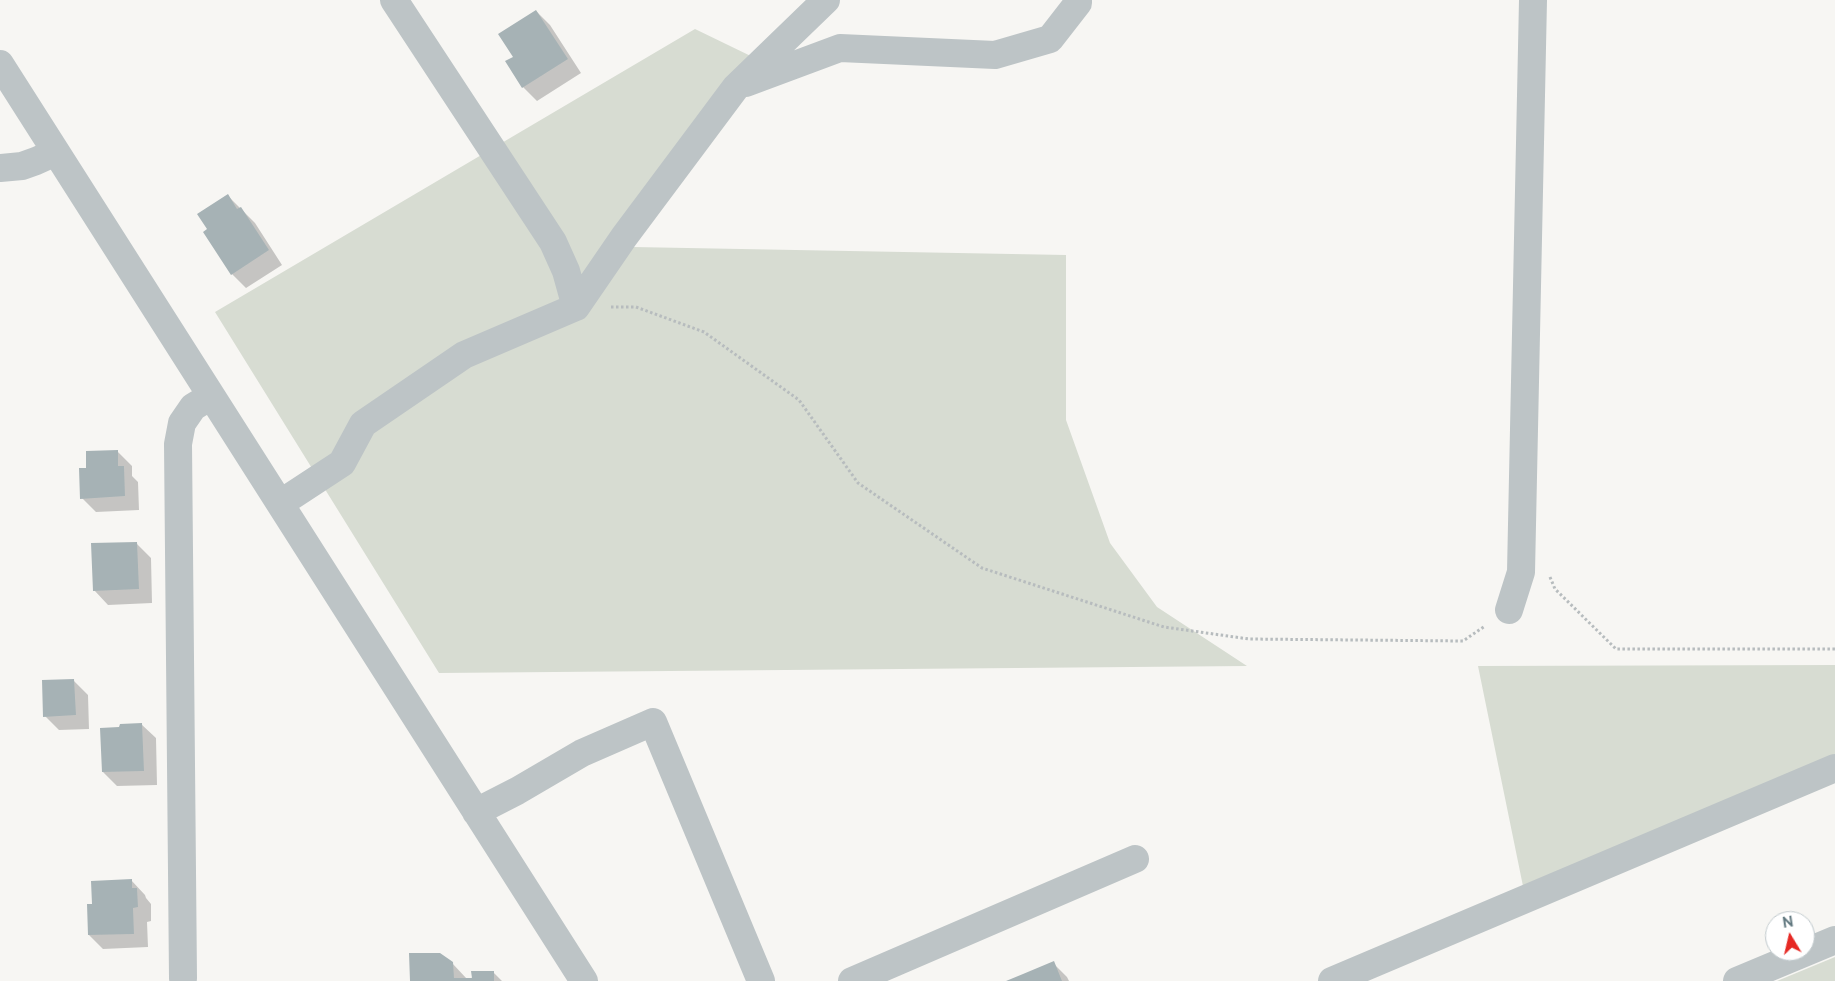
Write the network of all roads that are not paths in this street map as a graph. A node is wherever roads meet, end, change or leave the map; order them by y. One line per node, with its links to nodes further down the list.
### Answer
1 (394, 0): 9 (street)
2 (826, 0): 6 (street)
3 (1533, 0): 12 (street)
4 (1078, 2): 6 (street)
5 (0, 64): 7 (street)
6 (736, 87): 9 (street)
7 (56, 152): 8 (street); 10 (street)
8 (0, 168)
9 (576, 307): 11 (street)
10 (211, 396): 11 (street); 17 (street)
11 (281, 503): 14 (street)
12 (1509, 610)
13 (1835, 768): 21 (street)
14 (476, 812): 18 (street); 19 (street)
15 (1135, 859): 20 (street)
16 (1835, 940): 22 (street)
17 (183, 978)
18 (584, 981)
19 (761, 981)
20 (852, 981)
21 (1332, 981)
22 (1737, 981)

